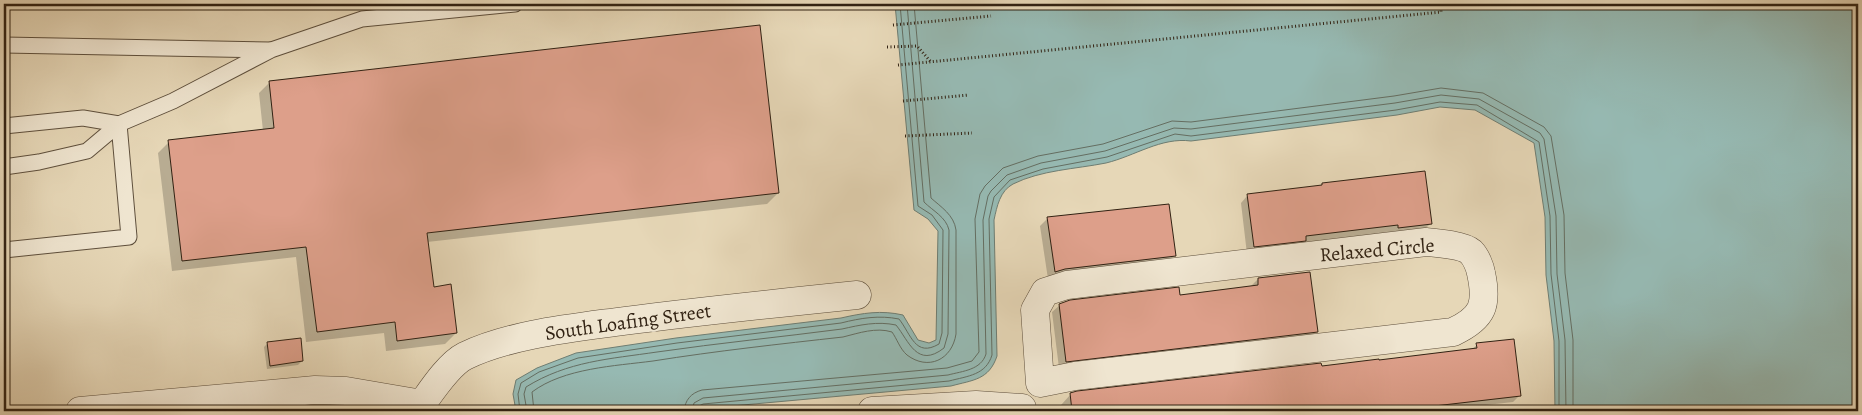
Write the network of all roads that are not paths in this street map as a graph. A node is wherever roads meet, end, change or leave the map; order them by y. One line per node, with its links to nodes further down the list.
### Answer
1 (515, 4): 3 (lane)
2 (4, 46): 3 (lane)
3 (271, 50): 4 (lane)
4 (119, 124): 5 (lane); 6 (lane); 7 (lane)
5 (4, 126)
6 (4, 167)
7 (4, 250)
8 (858, 295): 11 (street, South Loafing Street)
9 (1040, 383): 9 (street, Relaxed Circle); 12 (street)
10 (369, 403): 11 (street, South Loafing Street); 13 (street, South Loafing Street)
11 (424, 408)
12 (1021, 410): 14 (street)
13 (80, 411)
14 (872, 411)

